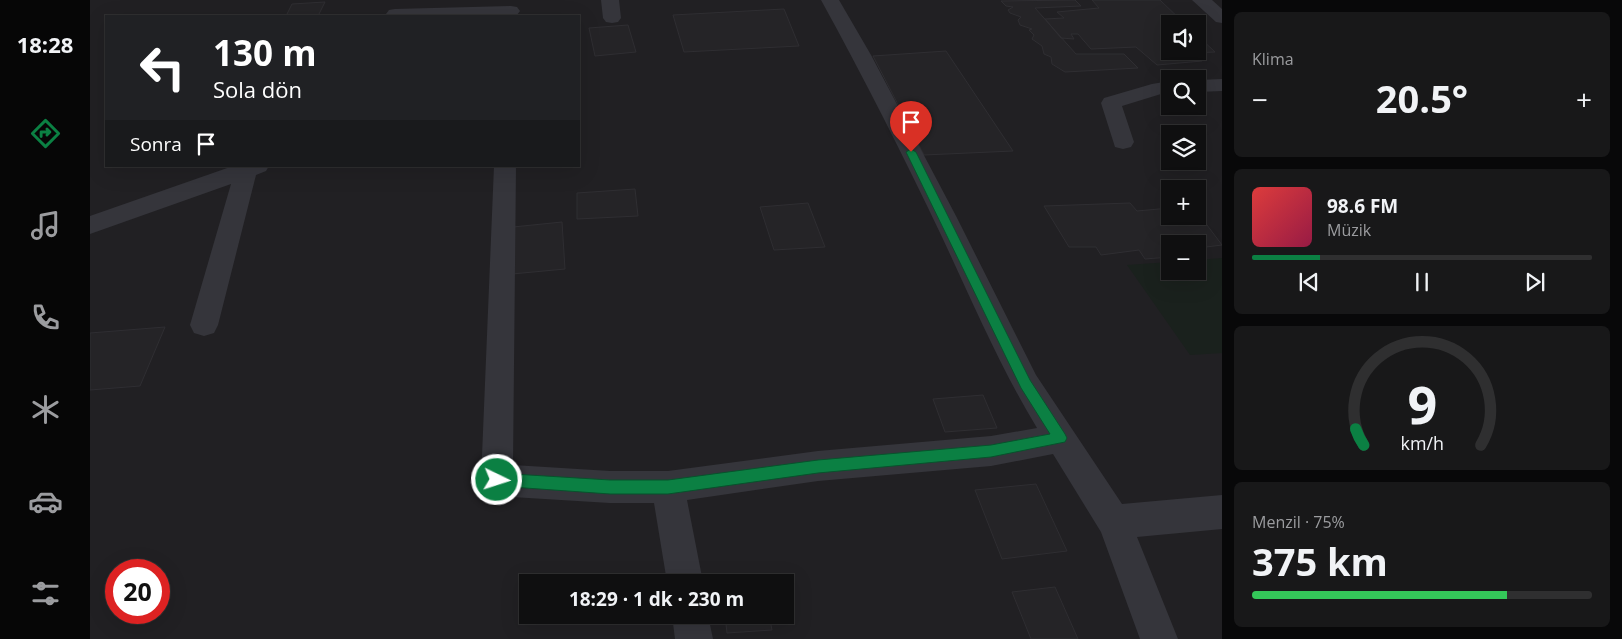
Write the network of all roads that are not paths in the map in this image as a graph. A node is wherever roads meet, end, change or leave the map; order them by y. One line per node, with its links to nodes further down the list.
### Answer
1 (610, 0): 6 (lane)
2 (830, 0): 16 (lane)
3 (1201, 0): 7 (lane)
4 (397, 9): 5 (lane)
5 (512, 9)
6 (612, 18)
7 (1222, 18)
8 (1222, 85): 9 (lane)
9 (1206, 86)
10 (1161, 88): 11 (lane)
11 (1122, 142)
12 (504, 167): 17 (lane)
13 (252, 169): 14 (lane); 15 (lane)
14 (90, 225)
15 (204, 325)
16 (1060, 438): 17 (lane); 19 (lane)
17 (668, 487): 20 (lane)
18 (1222, 512): 19 (lane)
19 (1114, 522): 23 (lane)
20 (683, 574)
21 (692, 624): 22 (lane)
22 (694, 639)
23 (1159, 639)

